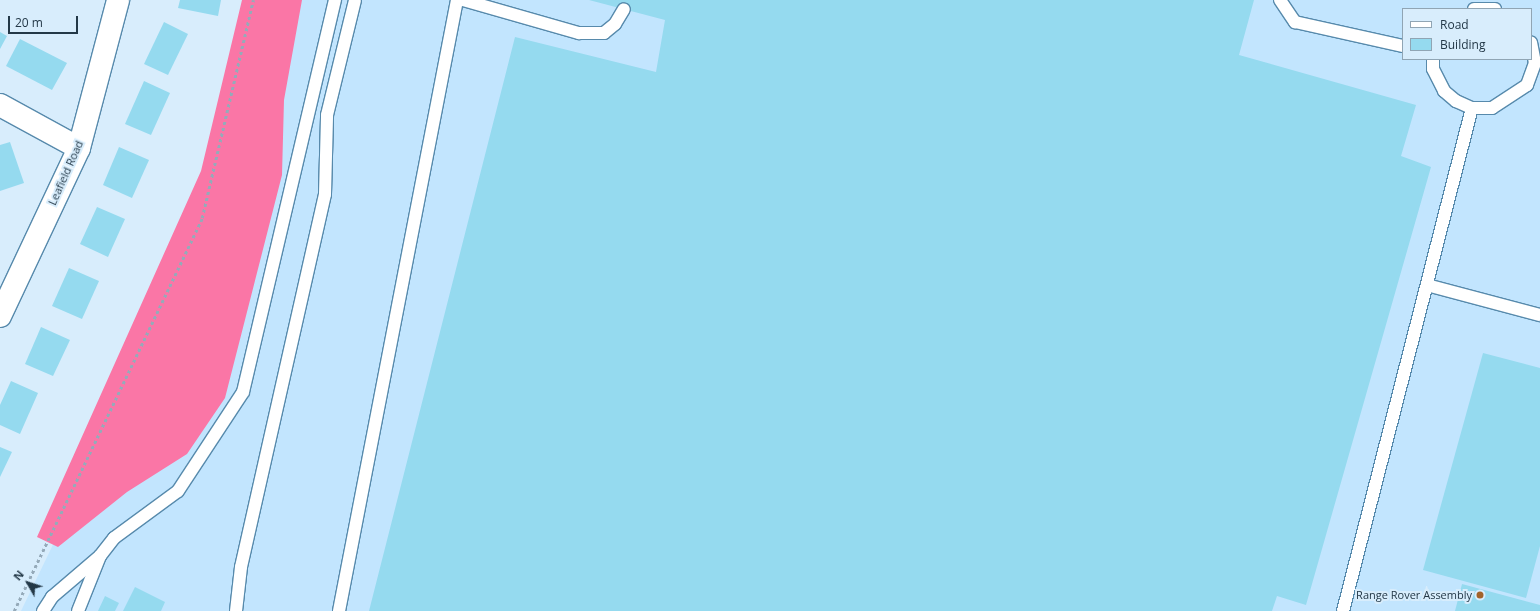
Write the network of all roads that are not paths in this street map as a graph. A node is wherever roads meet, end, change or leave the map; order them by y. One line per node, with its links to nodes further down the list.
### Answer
1 (118, 0): 16 (street, Leafield Road)
2 (335, 0): 20 (lane)
3 (355, 0): 23 (lane)
4 (457, 0): 24 (lane)
5 (463, 0): 9 (lane)
6 (1280, 0): 11 (lane)
7 (1492, 5): 8 (lane)
8 (1478, 8)
9 (624, 10)
10 (1532, 45): 13 (lane)
11 (1402, 46)
12 (1433, 60): 15 (lane)
13 (1536, 70): 15 (lane)
14 (0, 105): 16 (street)
15 (1472, 108): 17 (lane)
16 (79, 148): 19 (street, Leafield Road)
17 (1427, 285): 18 (lane); 25 (lane)
18 (1540, 315)
19 (0, 316)
20 (100, 556): 21 (lane); 22 (lane)
21 (43, 611)
22 (78, 611)
23 (236, 611)
24 (339, 611)
25 (1343, 611)

